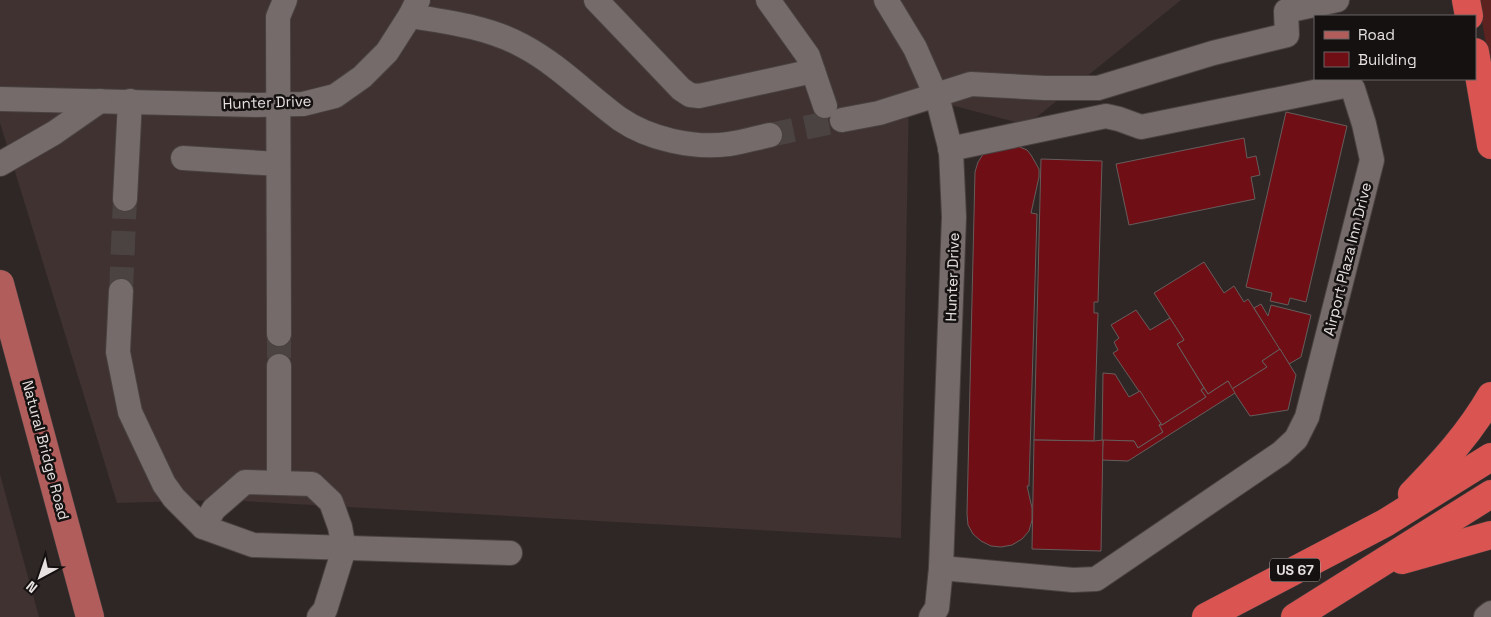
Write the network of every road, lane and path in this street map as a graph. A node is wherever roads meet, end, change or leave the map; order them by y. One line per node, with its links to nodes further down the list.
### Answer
1 (285, 0): 15 (street)
2 (596, 0): 10 (street)
3 (768, 0): 10 (street)
4 (886, 0): 11 (street, Hunter Drive)
5 (1337, 0): 11 (street)
6 (1466, 0): 8 (highway)
7 (414, 8): 15 (street, Hunter Drive); 16 (street)
8 (1469, 15)
9 (1476, 58): 17 (highway)
10 (813, 72): 11 (street)
11 (936, 96): 18 (street, Hunter Drive)
12 (0, 99): 13 (street, Hunter Drive)
13 (100, 101): 14 (street, Hunter Drive); 20 (street)
14 (130, 101): 15 (street, Hunter Drive); 22 (street)
15 (278, 104): 21 (street)
16 (770, 135)
17 (1491, 145)
18 (950, 149): 36 (street, Hunter Drive); 36 (street, Airport Plaza Inn Drive)
19 (183, 158): 21 (street)
20 (0, 164)
21 (278, 164): 25 (street)
22 (125, 199)
23 (0, 284): 39 (main road, Natural Bridge Road)
24 (121, 291): 32 (street)
25 (279, 334)
26 (279, 366): 29 (street)
27 (1491, 396): 31 (highway)
28 (1491, 456): 31 (highway, US 67)
29 (278, 483): 32 (street); 34 (street)
30 (1491, 494): 37 (highway, US 67)
31 (1385, 523): 42 (highway, US 67)
32 (203, 527): 34 (street)
33 (1491, 535): 37 (highway)
34 (344, 549): 35 (street); 40 (street)
35 (510, 553)
36 (941, 568): 41 (street, Hunter Drive)
37 (1374, 568): 43 (highway, US 67)
38 (1491, 613): 44 (street)
39 (90, 617)
40 (319, 617)
41 (931, 617)
42 (1206, 617)
43 (1295, 617)
44 (1486, 617)

